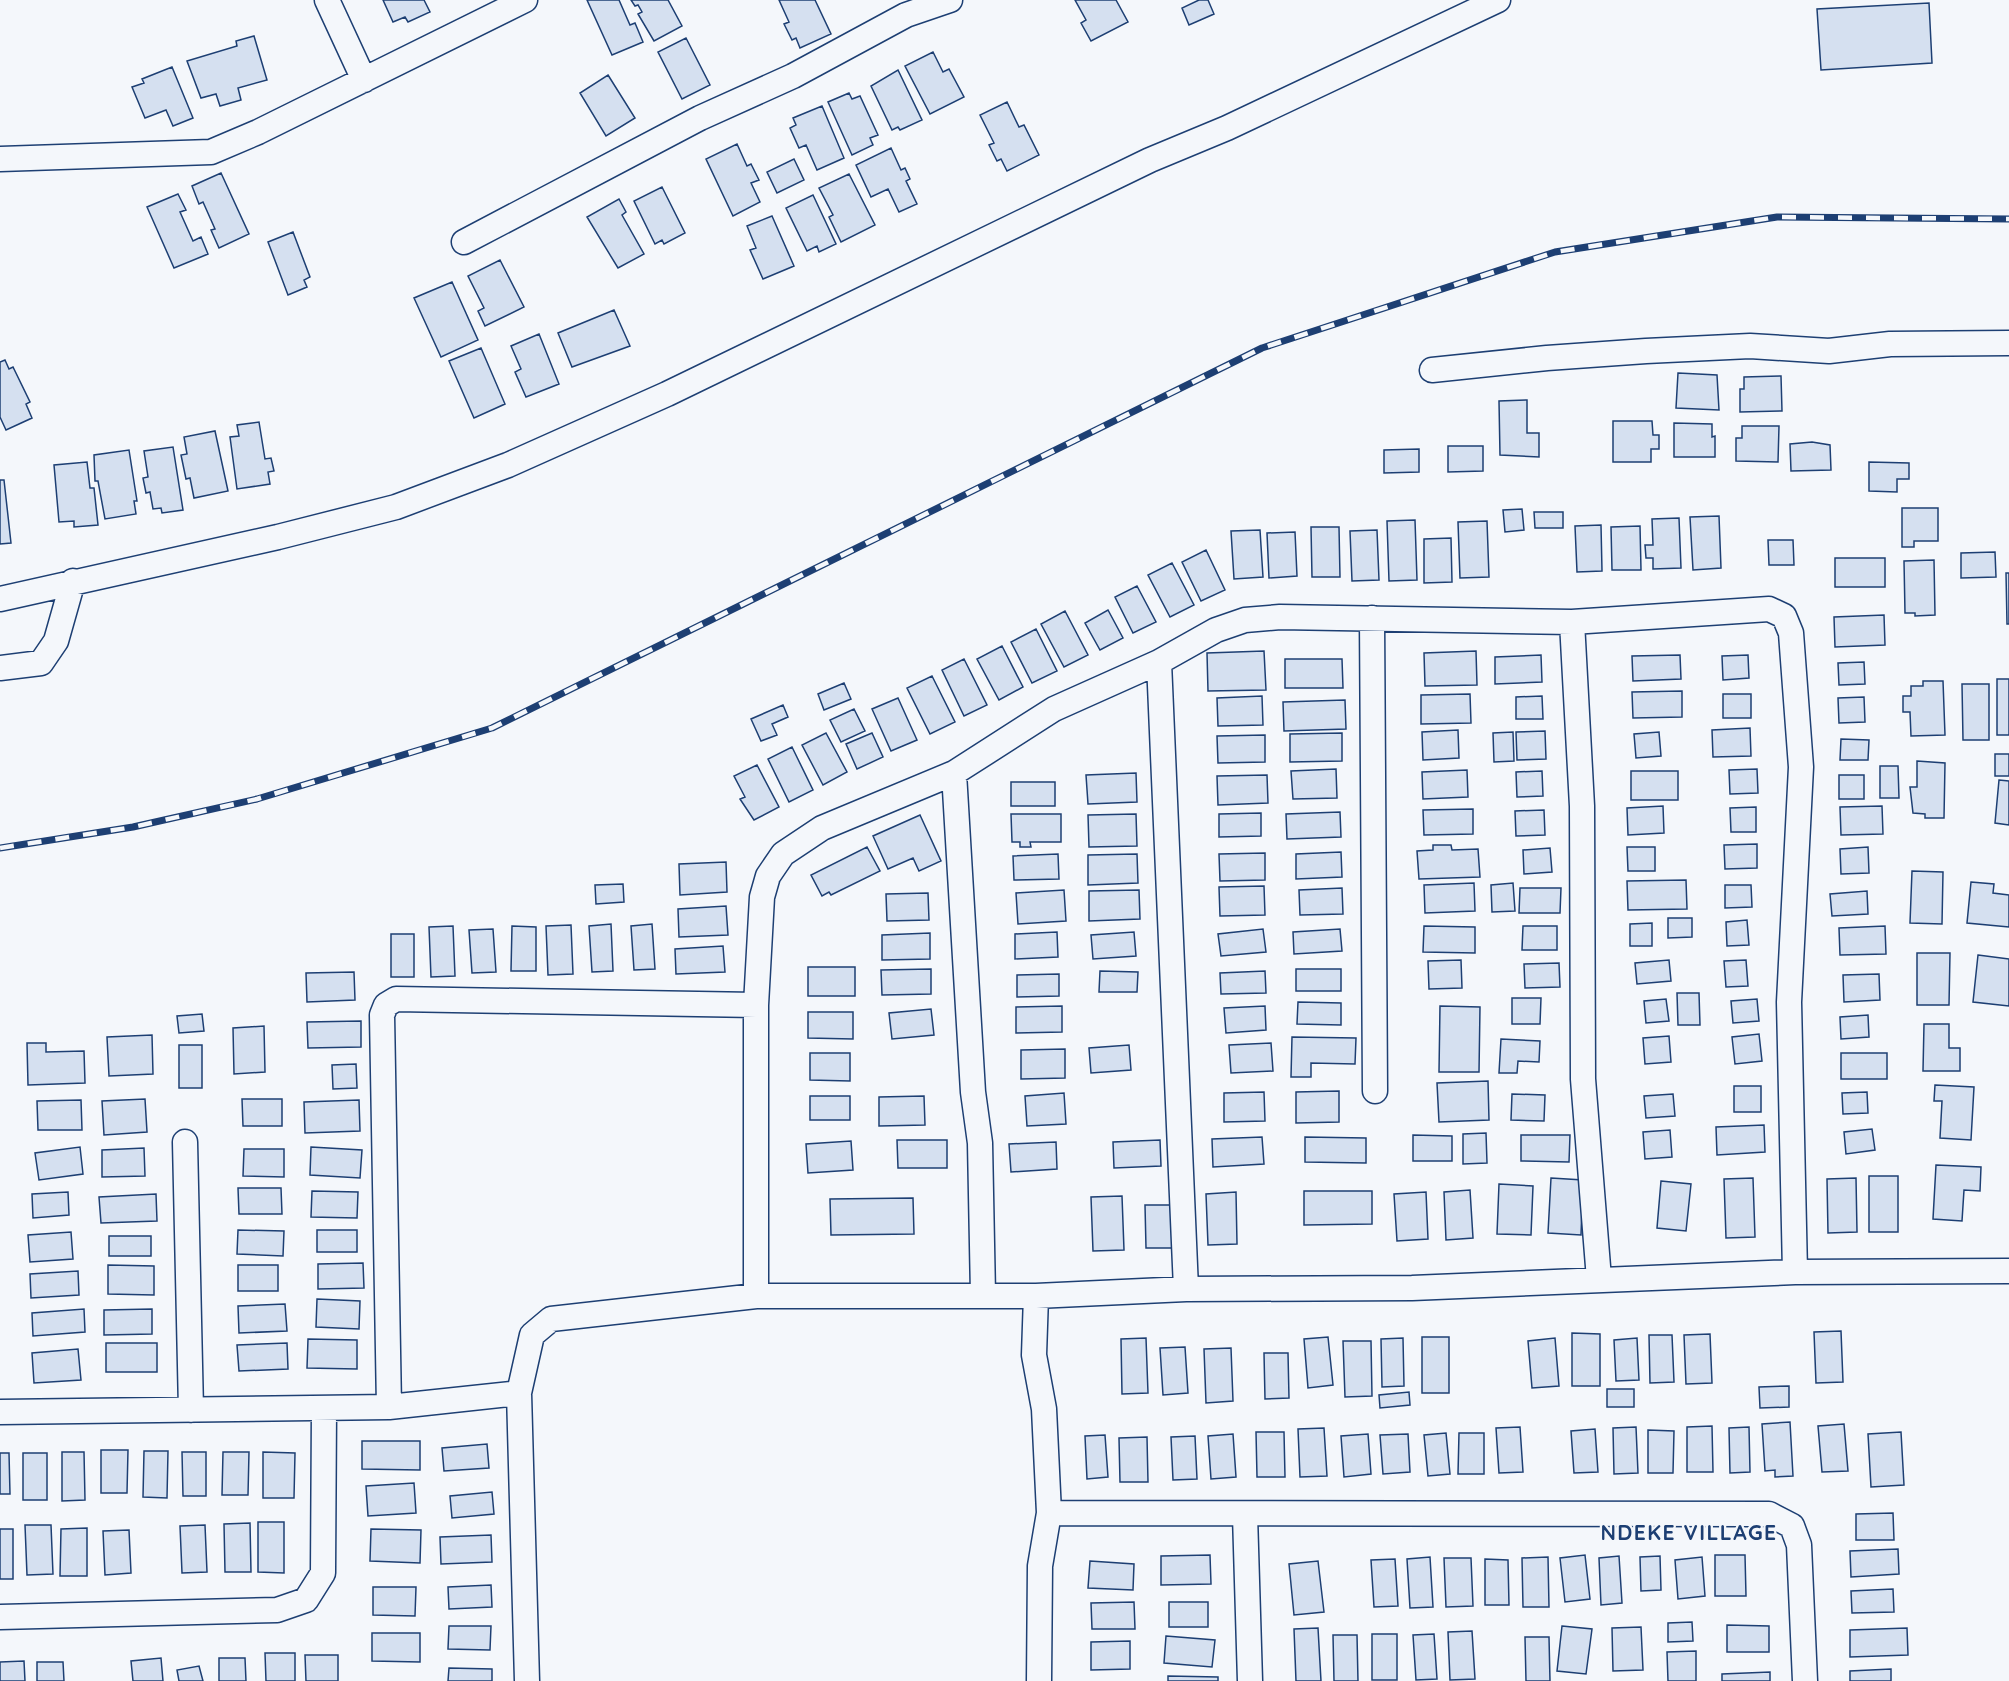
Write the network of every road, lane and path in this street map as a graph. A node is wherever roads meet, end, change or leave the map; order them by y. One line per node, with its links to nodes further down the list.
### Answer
1 (327, 0): 5 (street)
2 (525, 0): 5 (street)
3 (950, 0): 7 (street)
4 (1498, 0): 10 (street)
5 (364, 80): 6 (street)
6 (0, 159)
7 (464, 242)
8 (2009, 343): 9 (street)
9 (1432, 370)
10 (73, 581): 11 (street); 15 (street)
11 (0, 599)
12 (1372, 618): 13 (street); 14 (street); 18 (street)
13 (1572, 622): 21 (street); 22 (street)
14 (1159, 662): 16 (street); 23 (street)
15 (0, 668)
16 (954, 773): 17 (street); 24 (street)
17 (756, 1005): 25 (street); 28 (street)
18 (1375, 1091)
19 (185, 1142): 30 (street)
20 (2009, 1271): 21 (street)
21 (1795, 1272): 22 (street)
22 (1599, 1279): 23 (street)
23 (1186, 1289): 26 (street)
24 (983, 1295): 25 (street); 26 (street)
25 (756, 1296): 27 (street)
26 (1036, 1296): 32 (street)
27 (519, 1393): 28 (street); 35 (street)
28 (389, 1407): 29 (street)
29 (324, 1409): 30 (street); 34 (street)
30 (191, 1410): 31 (street)
31 (0, 1412)
32 (1049, 1513): 33 (street); 36 (street)
33 (1245, 1515): 37 (street); 38 (street)
34 (0, 1617)
35 (527, 1681)
36 (1039, 1681)
37 (1250, 1681)
38 (1805, 1681)

